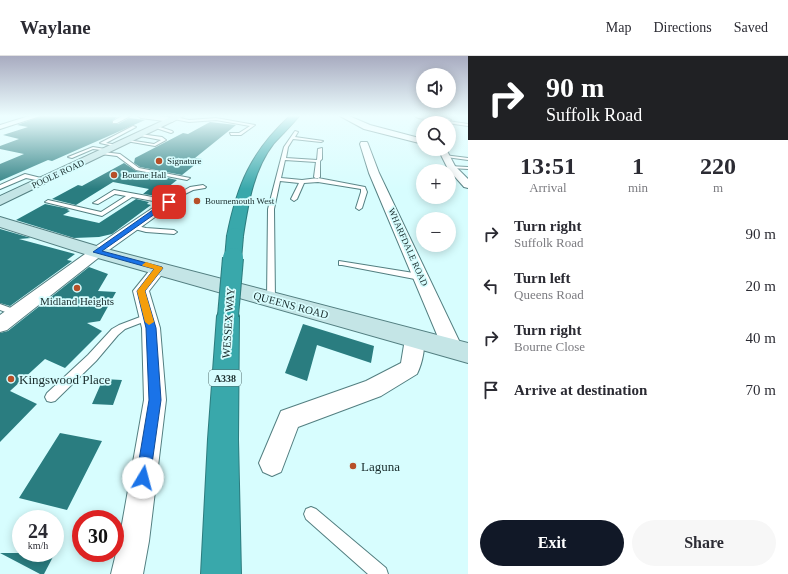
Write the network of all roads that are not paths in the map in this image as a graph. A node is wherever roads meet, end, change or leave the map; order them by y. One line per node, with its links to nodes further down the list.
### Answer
1 (108, 140): 10 (lane)
2 (164, 140): 6 (lane)
3 (271, 140): 51 (highway, WESSEX WAY / A338, bridge)
4 (291, 140): 13 (lane)
5 (313, 140): 7 (lane)
6 (128, 141): 10 (street, POOLE ROAD)
7 (321, 141)
8 (364, 144): 40 (street, WHARFDALE ROAD)
9 (320, 149): 15 (lane)
10 (109, 150): 12 (lane); 20 (lane); 22 (street, POOLE ROAD)
11 (456, 156): 14 (lane)
12 (70, 157)
13 (283, 159): 15 (lane); 21 (lane)
14 (468, 159)
15 (318, 161): 19 (lane)
16 (456, 167): 17 (lane)
17 (468, 168)
18 (456, 172): 24 (street)
19 (317, 177)
20 (187, 178)
21 (278, 179): 23 (lane); 41 (lane)
22 (46, 180): 25 (lane); 30 (street, POOLE ROAD)
23 (302, 182): 29 (lane); 33 (lane)
24 (468, 185)
25 (0, 187)
26 (203, 187): 28 (lane)
27 (131, 195): 28 (lane); 31 (lane); 32 (lane)
28 (174, 198): 35 (street)
29 (294, 199)
30 (0, 201)
31 (48, 202)
32 (96, 203)
33 (359, 208)
34 (0, 222): 37 (street, QUEENS ROAD)
35 (133, 227): 36 (lane); 37 (street)
36 (174, 232)
37 (97, 252): 39 (street, QUEENS ROAD); 43 (street)
38 (342, 263): 40 (lane)
39 (159, 268): 41 (street, QUEENS ROAD); 44 (street)
40 (420, 277): 47 (street, WHARFDALE ROAD)
41 (271, 300): 46 (street, QUEENS ROAD)
42 (0, 307): 43 (lane)
43 (16, 313): 45 (street)
44 (148, 317): 48 (lane); 52 (street)
45 (0, 325)
46 (416, 339): 47 (street, QUEENS ROAD); 49 (street)
47 (461, 351)
48 (51, 397)
49 (272, 464)
50 (311, 514): 53 (lane)
51 (219, 565)
52 (127, 574)
53 (380, 574)

